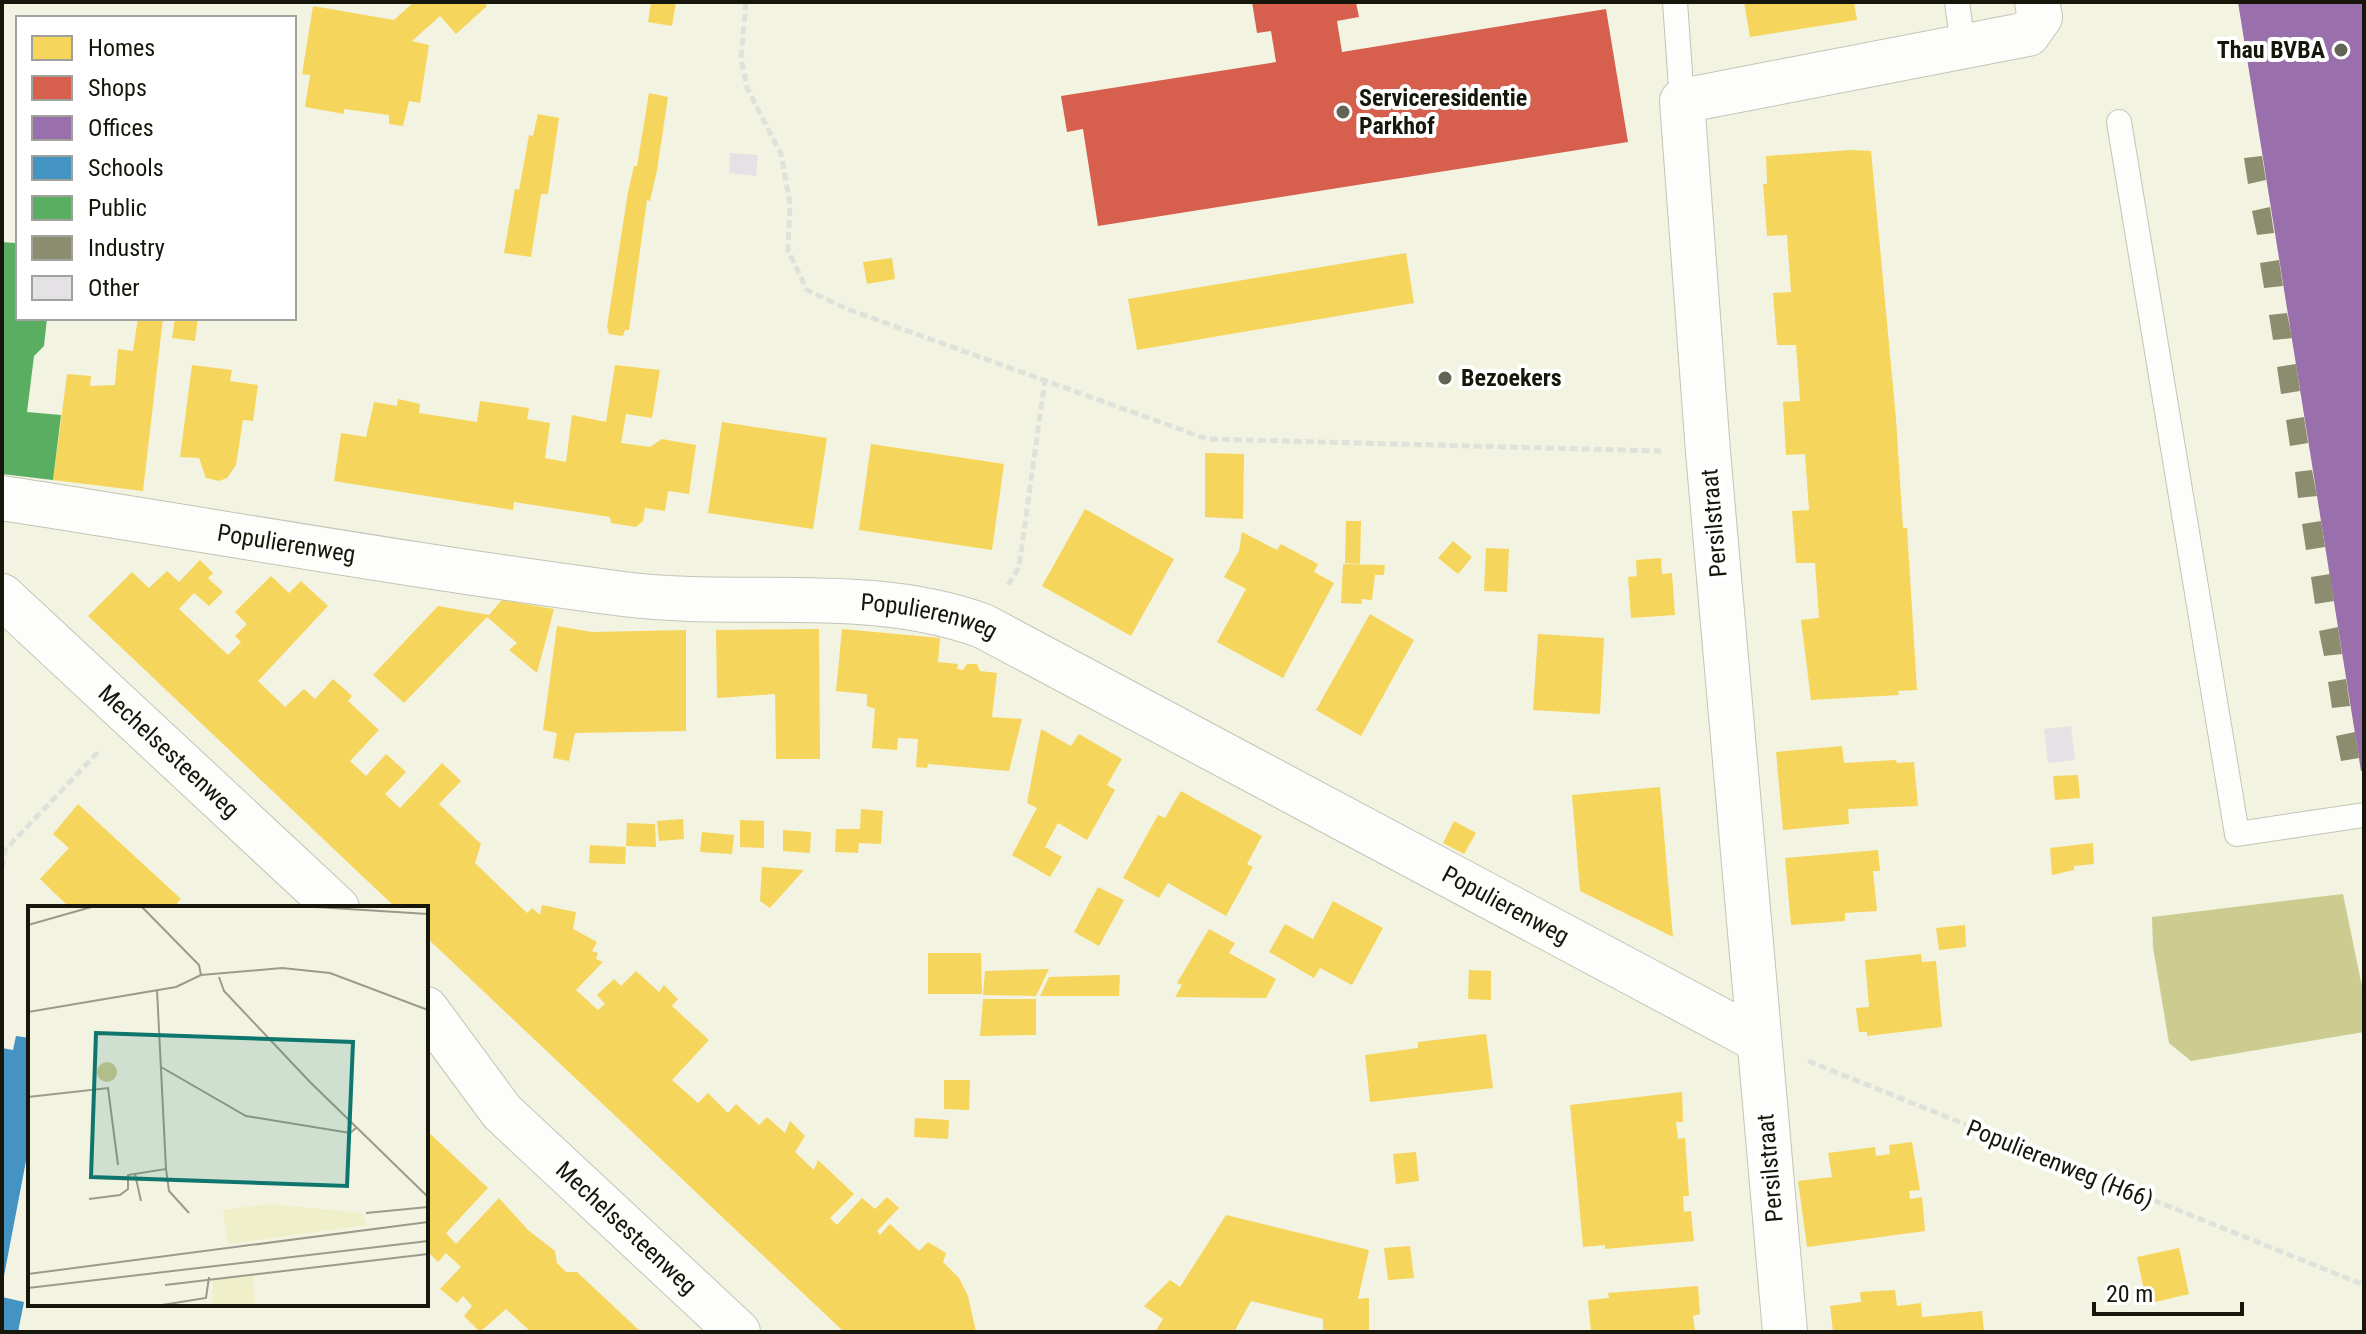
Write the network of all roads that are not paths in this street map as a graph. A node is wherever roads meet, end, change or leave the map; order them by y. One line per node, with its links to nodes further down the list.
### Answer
1 (1675, 2): 5 (lane)
2 (1957, 2): 4 (lane)
3 (2037, 2): 4 (street)
4 (1963, 46): 5 (street)
5 (1682, 101): 12 (street, Persilstraat)
6 (2119, 122): 9 (lane)
7 (2, 498): 12 (street, Populierenweg)
8 (2, 596): 10 (street, Mechelsesteenweg)
9 (2364, 815)
10 (335, 906)
11 (428, 1012): 13 (street, Mechelsesteenweg)
12 (1758, 1040): 14 (street, Persilstraat)
13 (738, 1332)
14 (1785, 1332)

